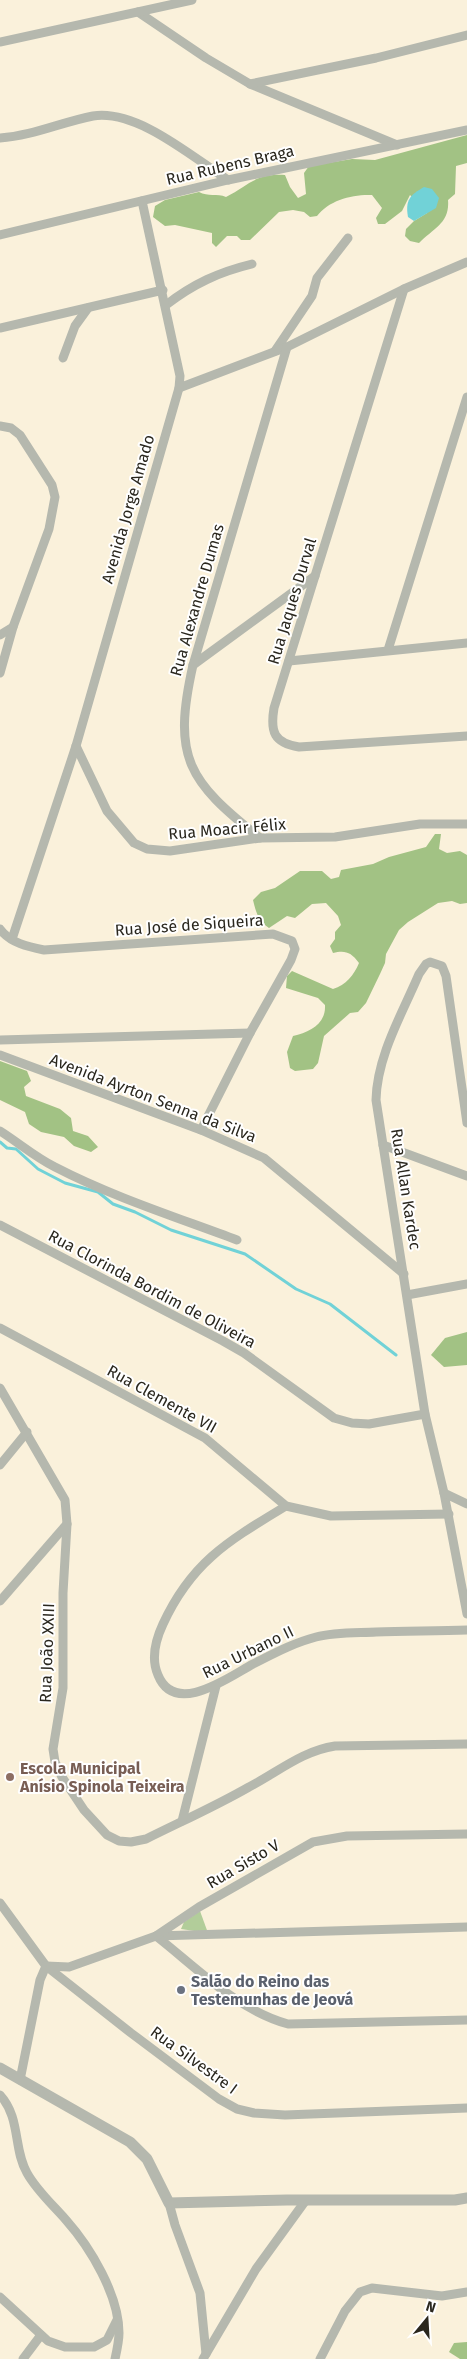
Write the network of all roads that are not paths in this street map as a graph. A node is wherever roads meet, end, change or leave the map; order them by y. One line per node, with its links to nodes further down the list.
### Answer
1 (192, 0): 2 (street)
2 (138, 12): 4 (street); 5 (street)
3 (467, 35): 5 (street)
4 (0, 42)
5 (250, 84): 8 (street)
6 (467, 130): 8 (street, Rua Rubens Braga)
7 (0, 138): 9 (street)
8 (397, 145): 9 (street, Rua Rubens Braga)
9 (228, 180): 10 (street, Rua Rubens Braga)
10 (142, 201): 11 (street, Rua Rubens Braga); 16 (street, Avenida Jorge Amado)
11 (0, 235)
12 (348, 238): 21 (street)
13 (467, 262): 15 (street)
14 (252, 264): 17 (street)
15 (404, 289): 20 (street); 26 (street, Rua Jaques Durval)
16 (163, 290): 17 (street, Avenida Jorge Amado); 18 (street)
17 (166, 305): 23 (street, Avenida Jorge Amado)
18 (88, 308): 19 (street); 22 (street)
19 (0, 328)
20 (287, 347): 21 (street); 32 (street, Rua Alexandre Dumas)
21 (275, 351): 23 (street)
22 (63, 358)
23 (179, 388): 35 (street, Avenida Jorge Amado)
24 (467, 397): 30 (street)
25 (0, 426): 27 (street)
26 (316, 576): 31 (street, Rua Jaques Durval); 32 (street)
27 (13, 627): 28 (street); 33 (street)
28 (0, 634)
29 (467, 643): 30 (street)
30 (388, 650): 31 (street)
31 (289, 662): 34 (street, Rua Jaques Durval)
32 (193, 665): 37 (street, Rua Alexandre Dumas)
33 (0, 674)
34 (467, 736)
35 (76, 746): 37 (street, Rua Moacir Félix); 39 (street, Avenida Jorge Amado)
36 (467, 824): 37 (street, Rua Moacir Félix)
37 (260, 838)
38 (0, 929): 39 (street, Rua José de Siqueira)
39 (12, 940): 40 (street, Rua José de Siqueira)
40 (250, 1032): 41 (street); 44 (street, Rua José de Siqueira)
41 (0, 1040)
42 (0, 1055): 44 (street, Avenida Ayrton Senna da Silva)
43 (467, 1123): 46 (street, Rua Allan Kardec)
44 (201, 1130): 50 (street, Avenida Ayrton Senna da Silva)
45 (0, 1131): 49 (street)
46 (383, 1144): 47 (street); 50 (street, Rua Allan Kardec)
47 (467, 1176)
48 (0, 1225): 55 (street, Rua Clorinda Bordim de Oliveira)
49 (237, 1240)
50 (404, 1274): 52 (street, Rua Allan Kardec)
51 (467, 1284): 52 (street)
52 (407, 1294): 55 (street, Rua Allan Kardec)
53 (0, 1328): 60 (street, Rua Clemente VII)
54 (0, 1388): 56 (street, Rua João XXIII)
55 (425, 1414): 58 (street, Rua Allan Kardec)
56 (27, 1432): 57 (street); 62 (street, Rua João XXIII)
57 (0, 1465)
58 (444, 1492): 59 (street); 61 (street, Rua Allan Kardec)
59 (467, 1504)
60 (286, 1506): 61 (street, Rua Clemente VII); 66 (street, Rua Urbano II)
61 (449, 1514): 64 (street, Rua Allan Kardec)
62 (68, 1524): 63 (street); 68 (street, Rua João XXIII)
63 (0, 1601)
64 (467, 1614)
65 (467, 1630): 66 (street, Rua Urbano II)
66 (216, 1686): 68 (street)
67 (467, 1744): 68 (street, Rua João XXIII)
68 (182, 1821)
69 (467, 1834): 72 (street, Rua Sisto V)
70 (0, 1903): 73 (street, Rua Silvestre I)
71 (467, 1927): 72 (street)
72 (156, 1936): 73 (street, Rua Sisto V); 74 (street)
73 (46, 1966): 76 (street); 78 (street, Rua Silvestre I)
74 (467, 2020)
75 (0, 2068): 76 (street)
76 (20, 2080): 81 (street)
77 (0, 2095): 84 (street)
78 (467, 2108)
79 (467, 2198): 80 (street)
80 (306, 2200): 81 (street); 86 (street)
81 (169, 2203): 86 (street)
82 (467, 2292): 89 (street)
83 (0, 2297): 85 (street)
84 (118, 2318): 85 (street); 88 (street)
85 (41, 2335): 87 (street)
86 (205, 2357)
87 (22, 2359)
88 (116, 2359)
89 (320, 2359)

